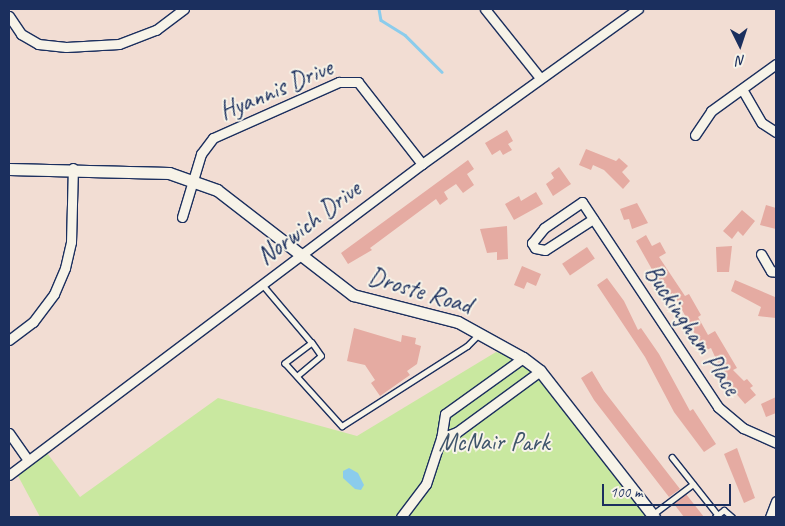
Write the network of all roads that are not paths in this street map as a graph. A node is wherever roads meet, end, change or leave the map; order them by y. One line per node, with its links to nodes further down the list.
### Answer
1 (184, 9): 4 (street)
2 (485, 9): 6 (street)
3 (638, 9): 6 (street, Norwich Drive)
4 (9, 16)
5 (776, 64): 7 (street)
6 (540, 78): 10 (street, Norwich Drive)
7 (742, 90): 8 (street); 9 (street)
8 (776, 132)
9 (695, 135)
10 (422, 164): 13 (street, Hyannis Drive); 16 (street, Norwich Drive)
11 (73, 168): 12 (street, Droste Road); 13 (street, Droste Road); 21 (street)
12 (9, 169)
13 (192, 180): 14 (street, Hyannis Drive); 16 (street, Droste Road)
14 (182, 217)
15 (593, 219): 15 (street, Buckingham Place); 28 (street, Buckingham Place)
16 (301, 254): 19 (street, Norwich Drive); 20 (street, Droste Road)
17 (761, 254): 18 (street)
18 (776, 272)
19 (262, 284): 22 (lane); 30 (street, Norwich Drive)
20 (479, 334): 23 (street, Droste Road); 25 (lane)
21 (9, 340)
22 (312, 343): 25 (lane); 25 (lane)
23 (524, 358): 24 (street, Droste Road); 27 (street)
24 (540, 371): 27 (street); 34 (street, Droste Road)
25 (297, 376)
26 (9, 433): 30 (street)
27 (440, 438): 36 (street)
28 (776, 443)
29 (672, 457): 32 (lane)
30 (28, 460): 31 (street, Norwich Drive)
31 (9, 475)
32 (693, 484): 34 (lane); 35 (lane)
33 (776, 501): 38 (street)
34 (653, 516)
35 (716, 516): 37 (lane)
36 (401, 517)
37 (732, 517)
38 (770, 517)

